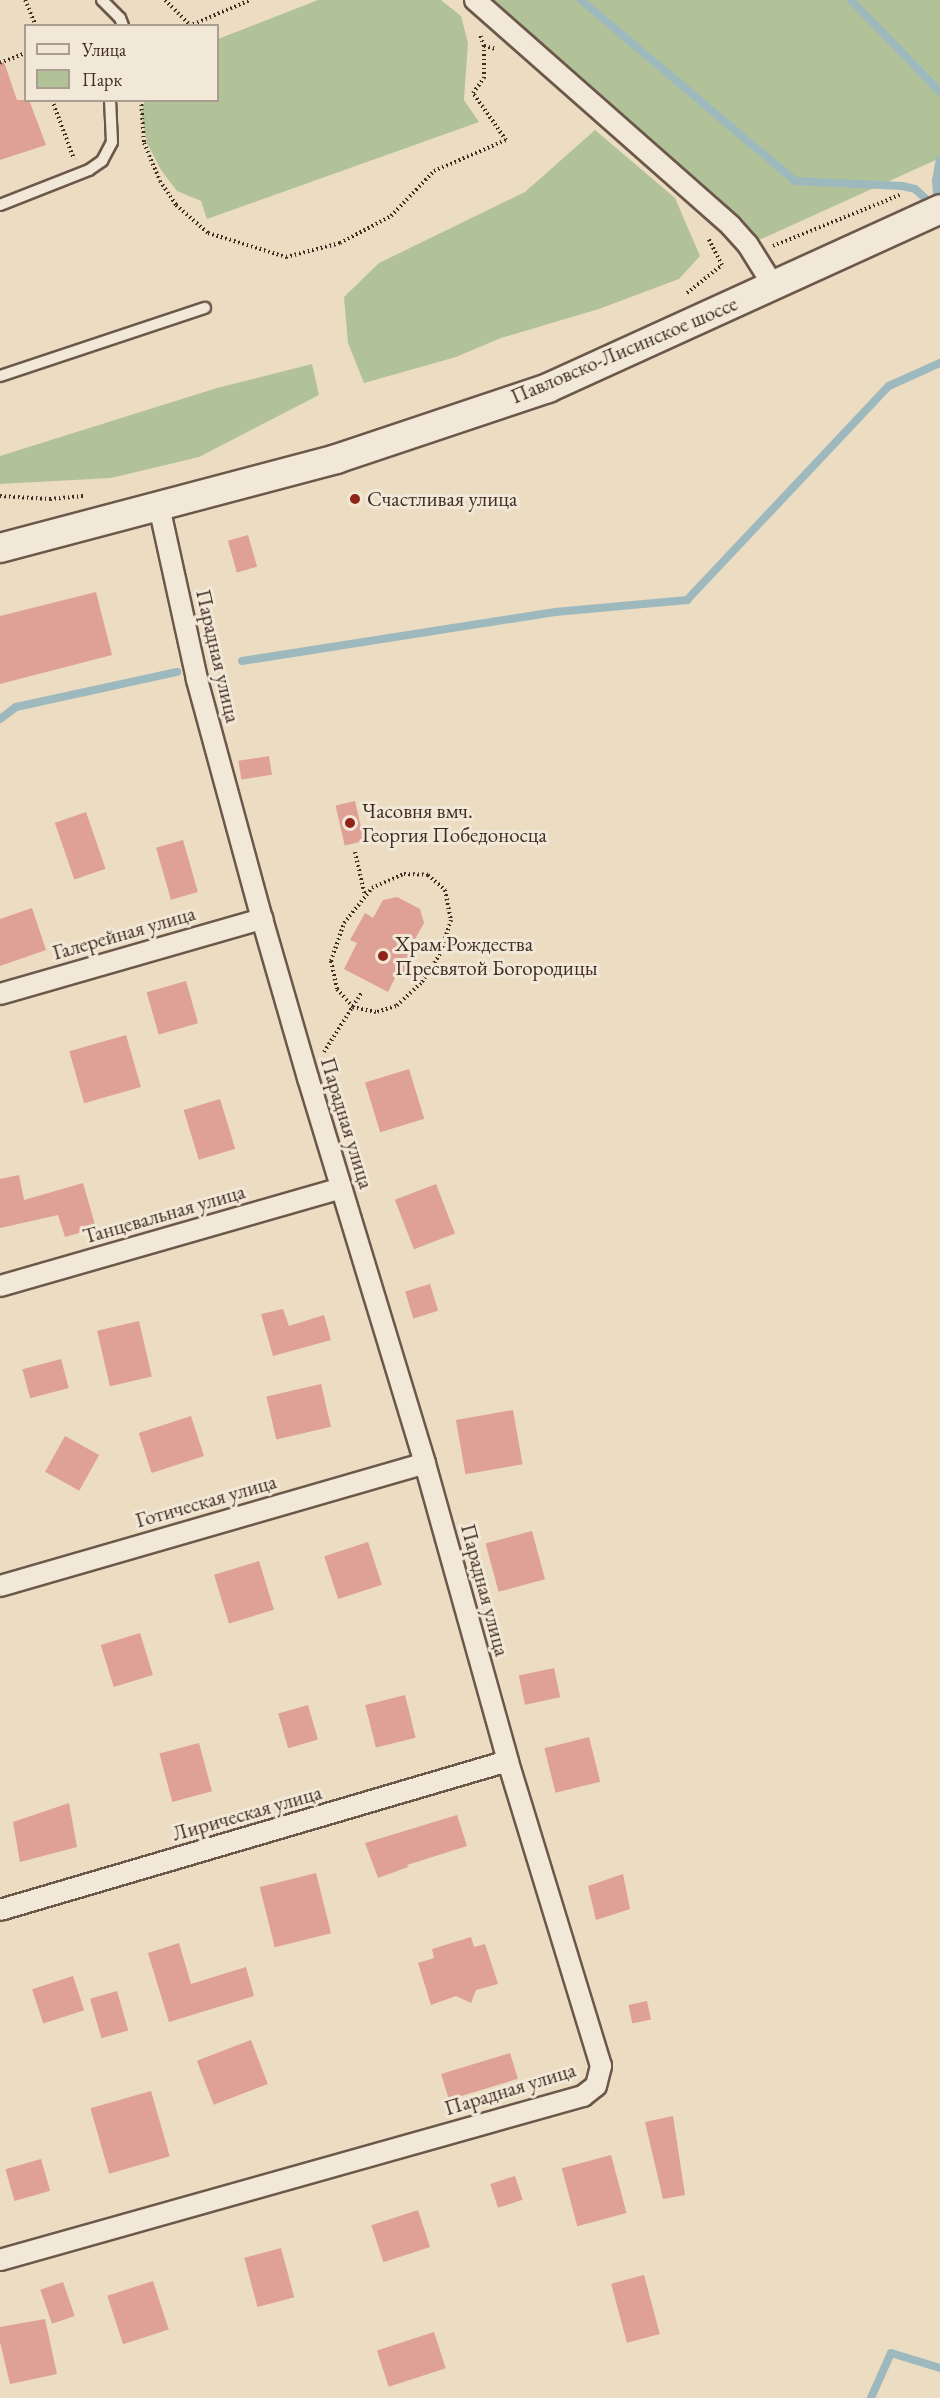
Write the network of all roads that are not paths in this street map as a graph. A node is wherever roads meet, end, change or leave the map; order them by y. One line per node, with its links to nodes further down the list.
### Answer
1 (102, 0): 3 (lane)
2 (475, 0): 7 (street)
3 (122, 24)
4 (110, 102): 5 (lane)
5 (0, 205)
6 (940, 209): 7 (main road, Павловско-Лисинское шоссе)
7 (772, 285): 10 (main road, Павловско-Лисинское шоссе)
8 (206, 309): 9 (lane)
9 (0, 376)
10 (159, 506): 11 (main road, Павловско-Лисинское шоссе); 12 (street, Парадная улица)
11 (0, 548)
12 (262, 919): 13 (street, Галерейная улица); 14 (street, Парадная улица)
13 (0, 994)
14 (341, 1188): 15 (street, Танцевальная улица); 16 (street, Парадная улица)
15 (0, 1286)
16 (425, 1463): 17 (street, Готическая улица); 18 (street, Парадная улица)
17 (0, 1586)
18 (508, 1761): 19 (street, Лирическая улица); 20 (street, Парадная улица)
19 (0, 1910)
20 (0, 2260)

